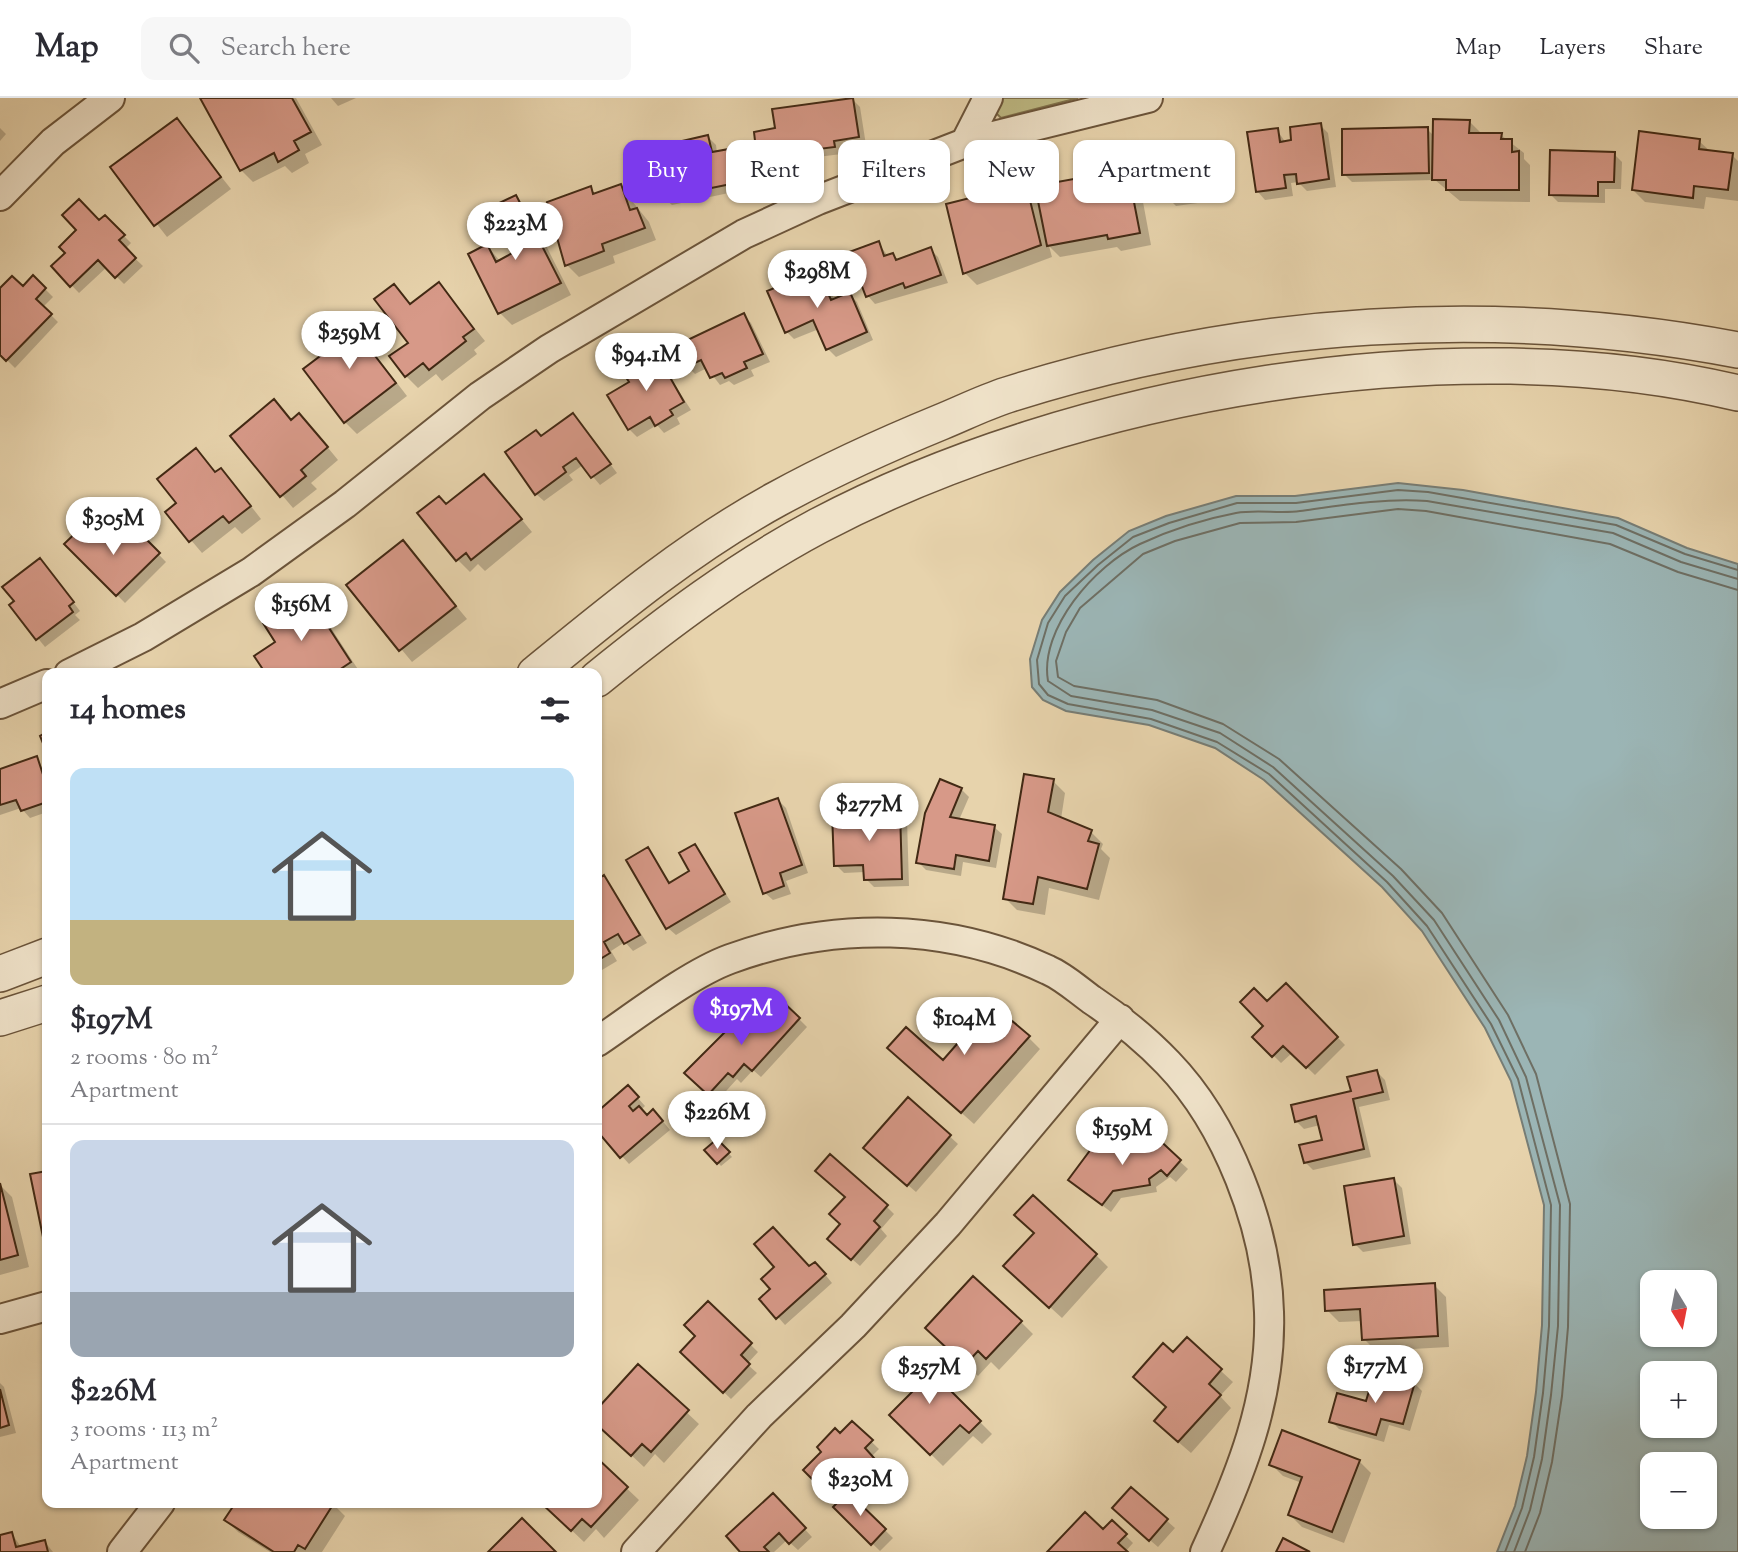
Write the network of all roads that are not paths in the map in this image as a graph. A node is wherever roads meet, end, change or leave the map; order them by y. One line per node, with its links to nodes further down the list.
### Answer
1 (110, 98): 7 (street)
2 (988, 98): 4 (street)
3 (1148, 98): 5 (street)
4 (967, 140)
5 (977, 140)
6 (964, 143): 10 (street)
7 (0, 196)
8 (1738, 350): 11 (street)
9 (1738, 393): 12 (street)
10 (80, 668)
11 (542, 668)
12 (602, 675)
13 (42, 686): 14 (street)
14 (0, 704)
15 (42, 958): 16 (street)
16 (0, 974)
17 (42, 1005): 18 (street)
18 (0, 1018)
19 (1120, 1020): 20 (street); 25 (street); 26 (street)
20 (602, 1039)
21 (42, 1307): 22 (street)
22 (0, 1319)
23 (156, 1508): 24 (street)
24 (122, 1552)
25 (636, 1552)
26 (1205, 1552)

